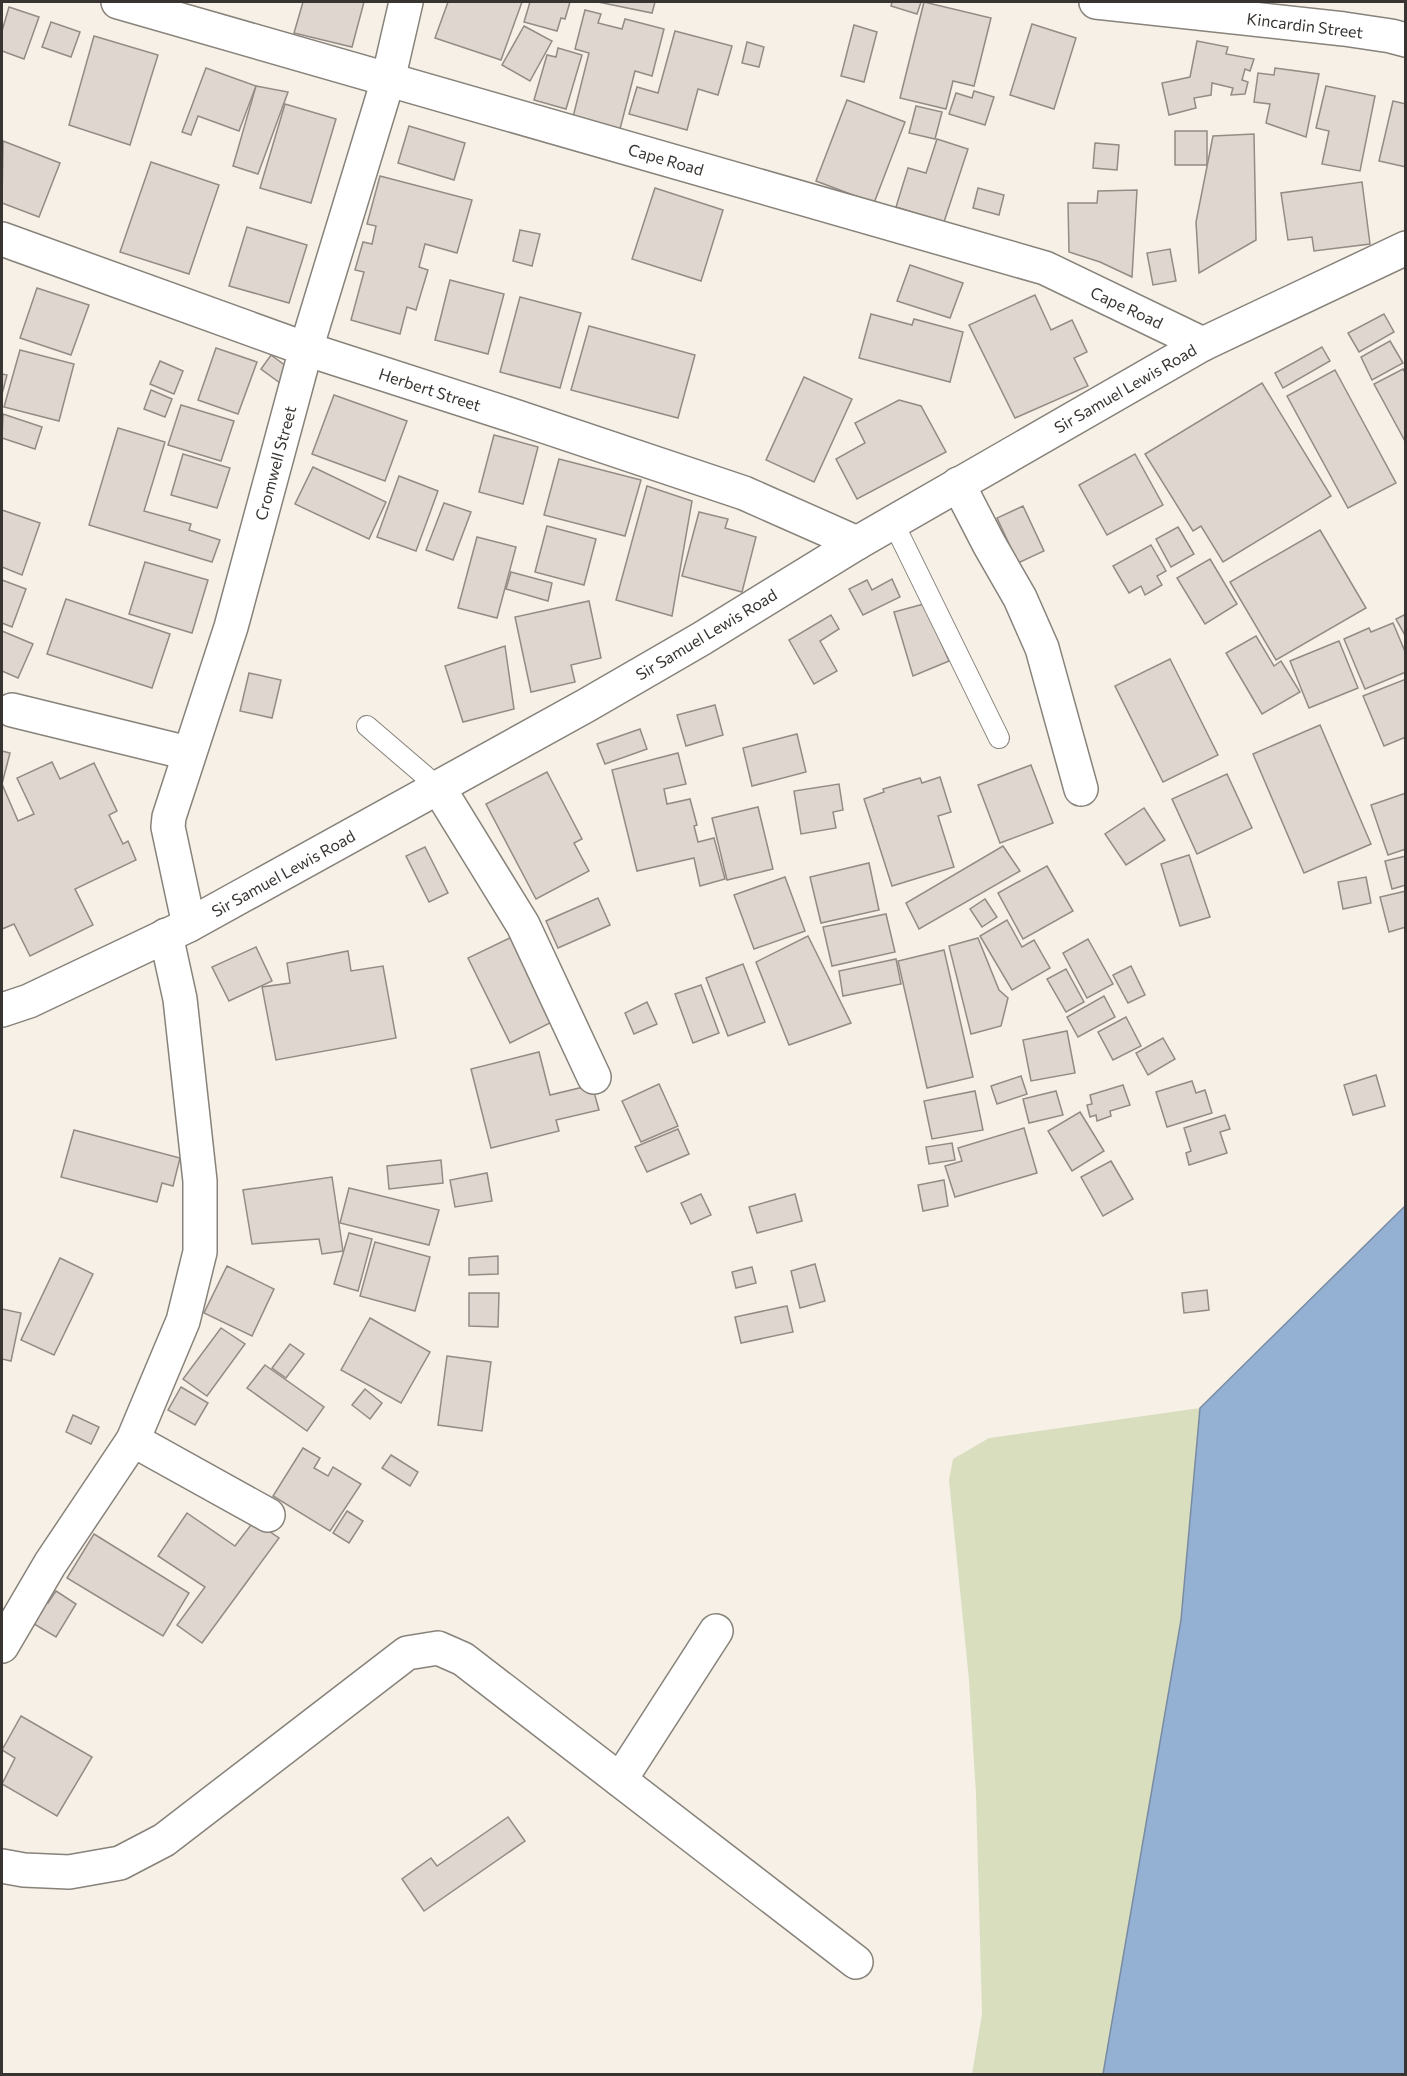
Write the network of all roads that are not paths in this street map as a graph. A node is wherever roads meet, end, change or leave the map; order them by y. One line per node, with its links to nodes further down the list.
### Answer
1 (118, 2): 5 (street, Cape Road)
2 (406, 2): 5 (street, Cromwell Street)
3 (1096, 2): 4 (street, Kincardin Street)
4 (1406, 40)
5 (388, 80): 8 (street, Cape Road); 9 (street, Cromwell Street)
6 (2, 239): 9 (street, Herbert Street)
7 (1406, 248): 8 (street, Sir Samuel Lewis Road)
8 (1203, 344): 10 (street, Sir Samuel Lewis Road)
9 (306, 349): 12 (street, Herbert Street); 16 (street, Cromwell Street)
10 (958, 484): 11 (street, Sir Samuel Lewis Road); 18 (street)
11 (893, 522): 12 (street, Sir Samuel Lewis Road); 15 (lane)
12 (856, 543): 17 (street, Sir Samuel Lewis Road)
13 (12, 710): 16 (street)
14 (367, 726): 17 (lane)
15 (999, 738)
16 (188, 753): 19 (street, Cromwell Street)
17 (438, 787): 19 (street, Sir Samuel Lewis Road); 21 (street)
18 (1081, 789)
19 (178, 930): 20 (street, Sir Samuel Lewis Road); 22 (street, Cromwell Street)
20 (2, 1010)
21 (594, 1077)
22 (133, 1440): 23 (street); 25 (street, Cromwell Street)
23 (268, 1515)
24 (716, 1631): 26 (street)
25 (2, 1646)
26 (620, 1780): 27 (street); 28 (street)
27 (2, 1866)
28 (856, 1962)

